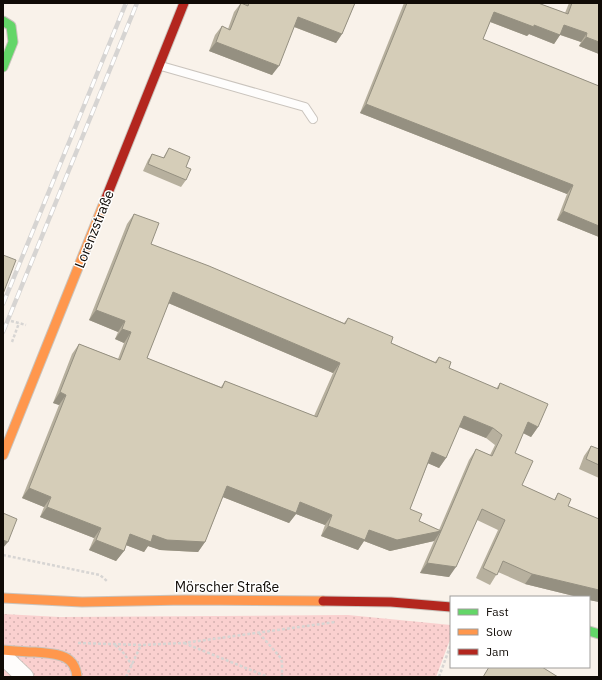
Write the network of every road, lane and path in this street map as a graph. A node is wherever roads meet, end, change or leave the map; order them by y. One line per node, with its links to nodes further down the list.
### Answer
1 (184, 3): 3 (street, Lorenzstraße)
2 (3, 21): 4 (street)
3 (160, 66): 5 (lane); 10 (street, Lorenzstraße)
4 (3, 67)
5 (313, 119)
6 (11, 321): 7 (path)
7 (19, 324): 8 (path); 9 (path)
8 (26, 326)
9 (12, 342)
10 (3, 455)
11 (3, 555): 12 (path)
12 (109, 584)
13 (3, 598): 14 (street, Mörscher Straße)
14 (450, 607)
15 (336, 622): 16 (path)
16 (258, 633): 17 (path); 29 (path)
17 (184, 643): 20 (path); 28 (path)
18 (77, 644): 19 (path)
19 (115, 644): 20 (path); 24 (path)
20 (141, 645): 24 (path)
21 (450, 647): 30 (path)
22 (3, 650): 26 (street)
23 (3, 656): 25 (street)
24 (132, 665): 27 (path)
25 (25, 677)
26 (77, 677)
27 (126, 677)
28 (268, 677)
29 (282, 677)
30 (439, 677)

